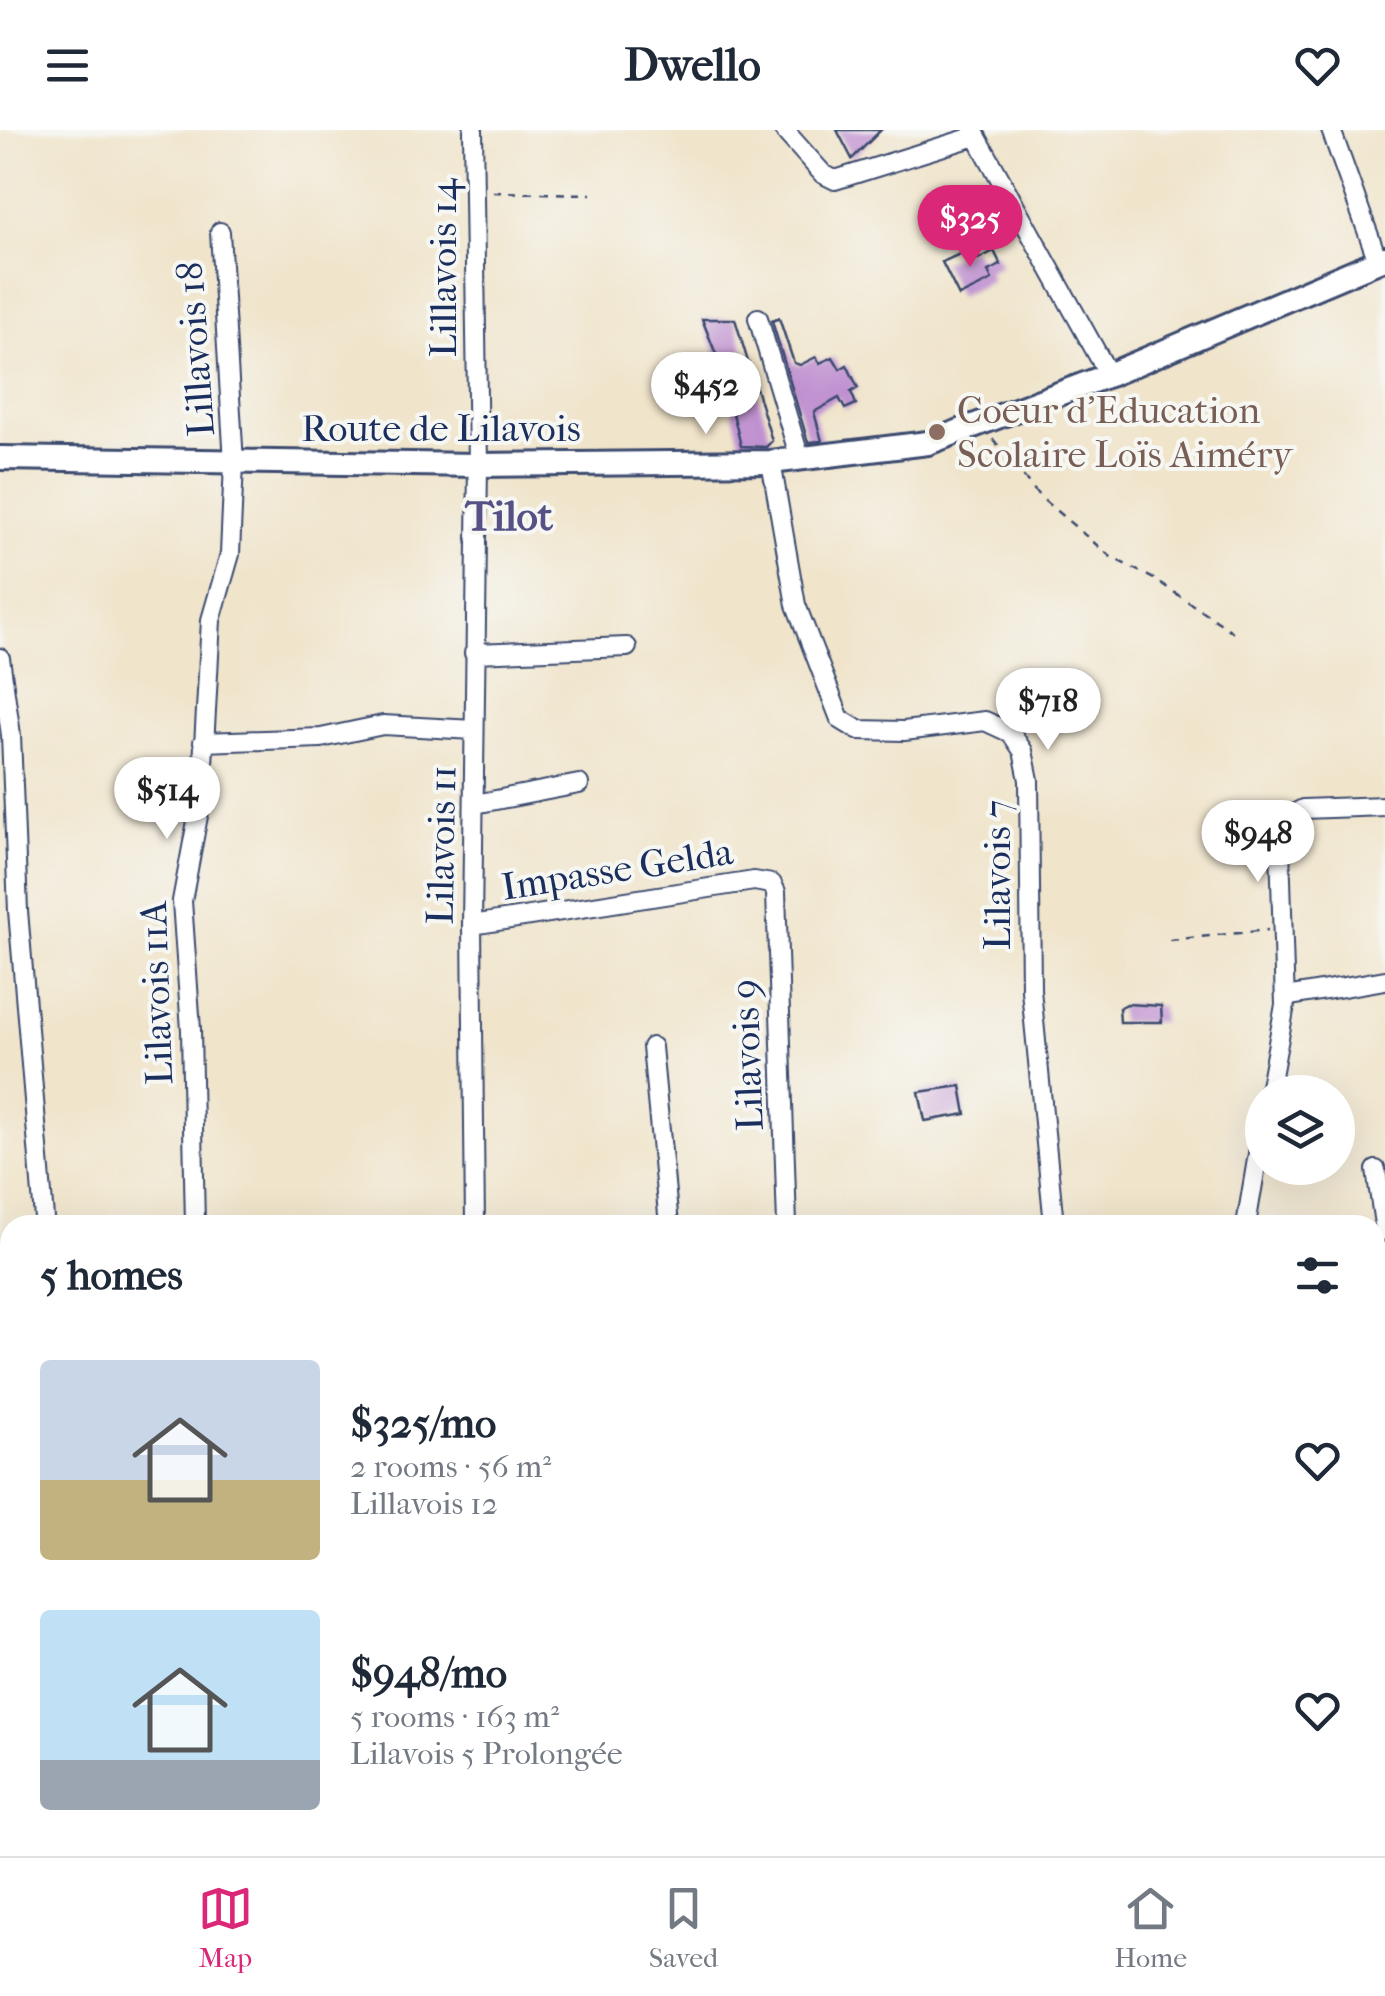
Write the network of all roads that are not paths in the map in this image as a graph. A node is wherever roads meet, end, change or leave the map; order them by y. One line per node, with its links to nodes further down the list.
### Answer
1 (473, 130): 13 (street, Lillavois 14)
2 (784, 130): 4 (street)
3 (1331, 130): 6 (street)
4 (974, 133): 8 (street)
5 (220, 232): 11 (street, Lillavois 18)
6 (1381, 259): 8 (main road, Route de Lilavois)
7 (758, 318): 10 (street)
8 (1109, 375): 10 (main road, Route de Lilavois)
9 (0, 458): 11 (main road, Route de Lilavois)
10 (800, 459): 12 (main road, Route de Lilavois)
11 (234, 462): 13 (main road, Route de Lilavois); 18 (street, Lilavois 11A)
12 (771, 462): 13 (main road, Route de Lilavois); 35 (street, Lilavois 7)
13 (478, 465): 15 (street, Lilavois 11)
14 (627, 646): 15 (street)
15 (474, 652): 17 (street, Lilavois 11)
16 (0, 658): 30 (street)
17 (474, 730): 18 (street); 20 (street, Lilavois 11)
18 (203, 742): 31 (street, Lilavois 11A)
19 (579, 784): 20 (street)
20 (475, 804): 23 (street, Lilavois 11)
21 (1385, 806): 25 (street)
22 (772, 884): 23 (street, Impasse Gelda); 34 (street, Lilavois 9)
23 (472, 925): 32 (street, Lilavois 11)
24 (1385, 980): 25 (street)
25 (1285, 996): 27 (street)
26 (652, 1047): 33 (street)
27 (1273, 1075)
28 (1376, 1170): 37 (street)
29 (1253, 1185): 36 (street)
30 (44, 1215)
31 (195, 1215)
32 (475, 1215)
33 (668, 1215)
34 (787, 1215)
35 (1053, 1215)
36 (1248, 1215)
37 (1383, 1215)

